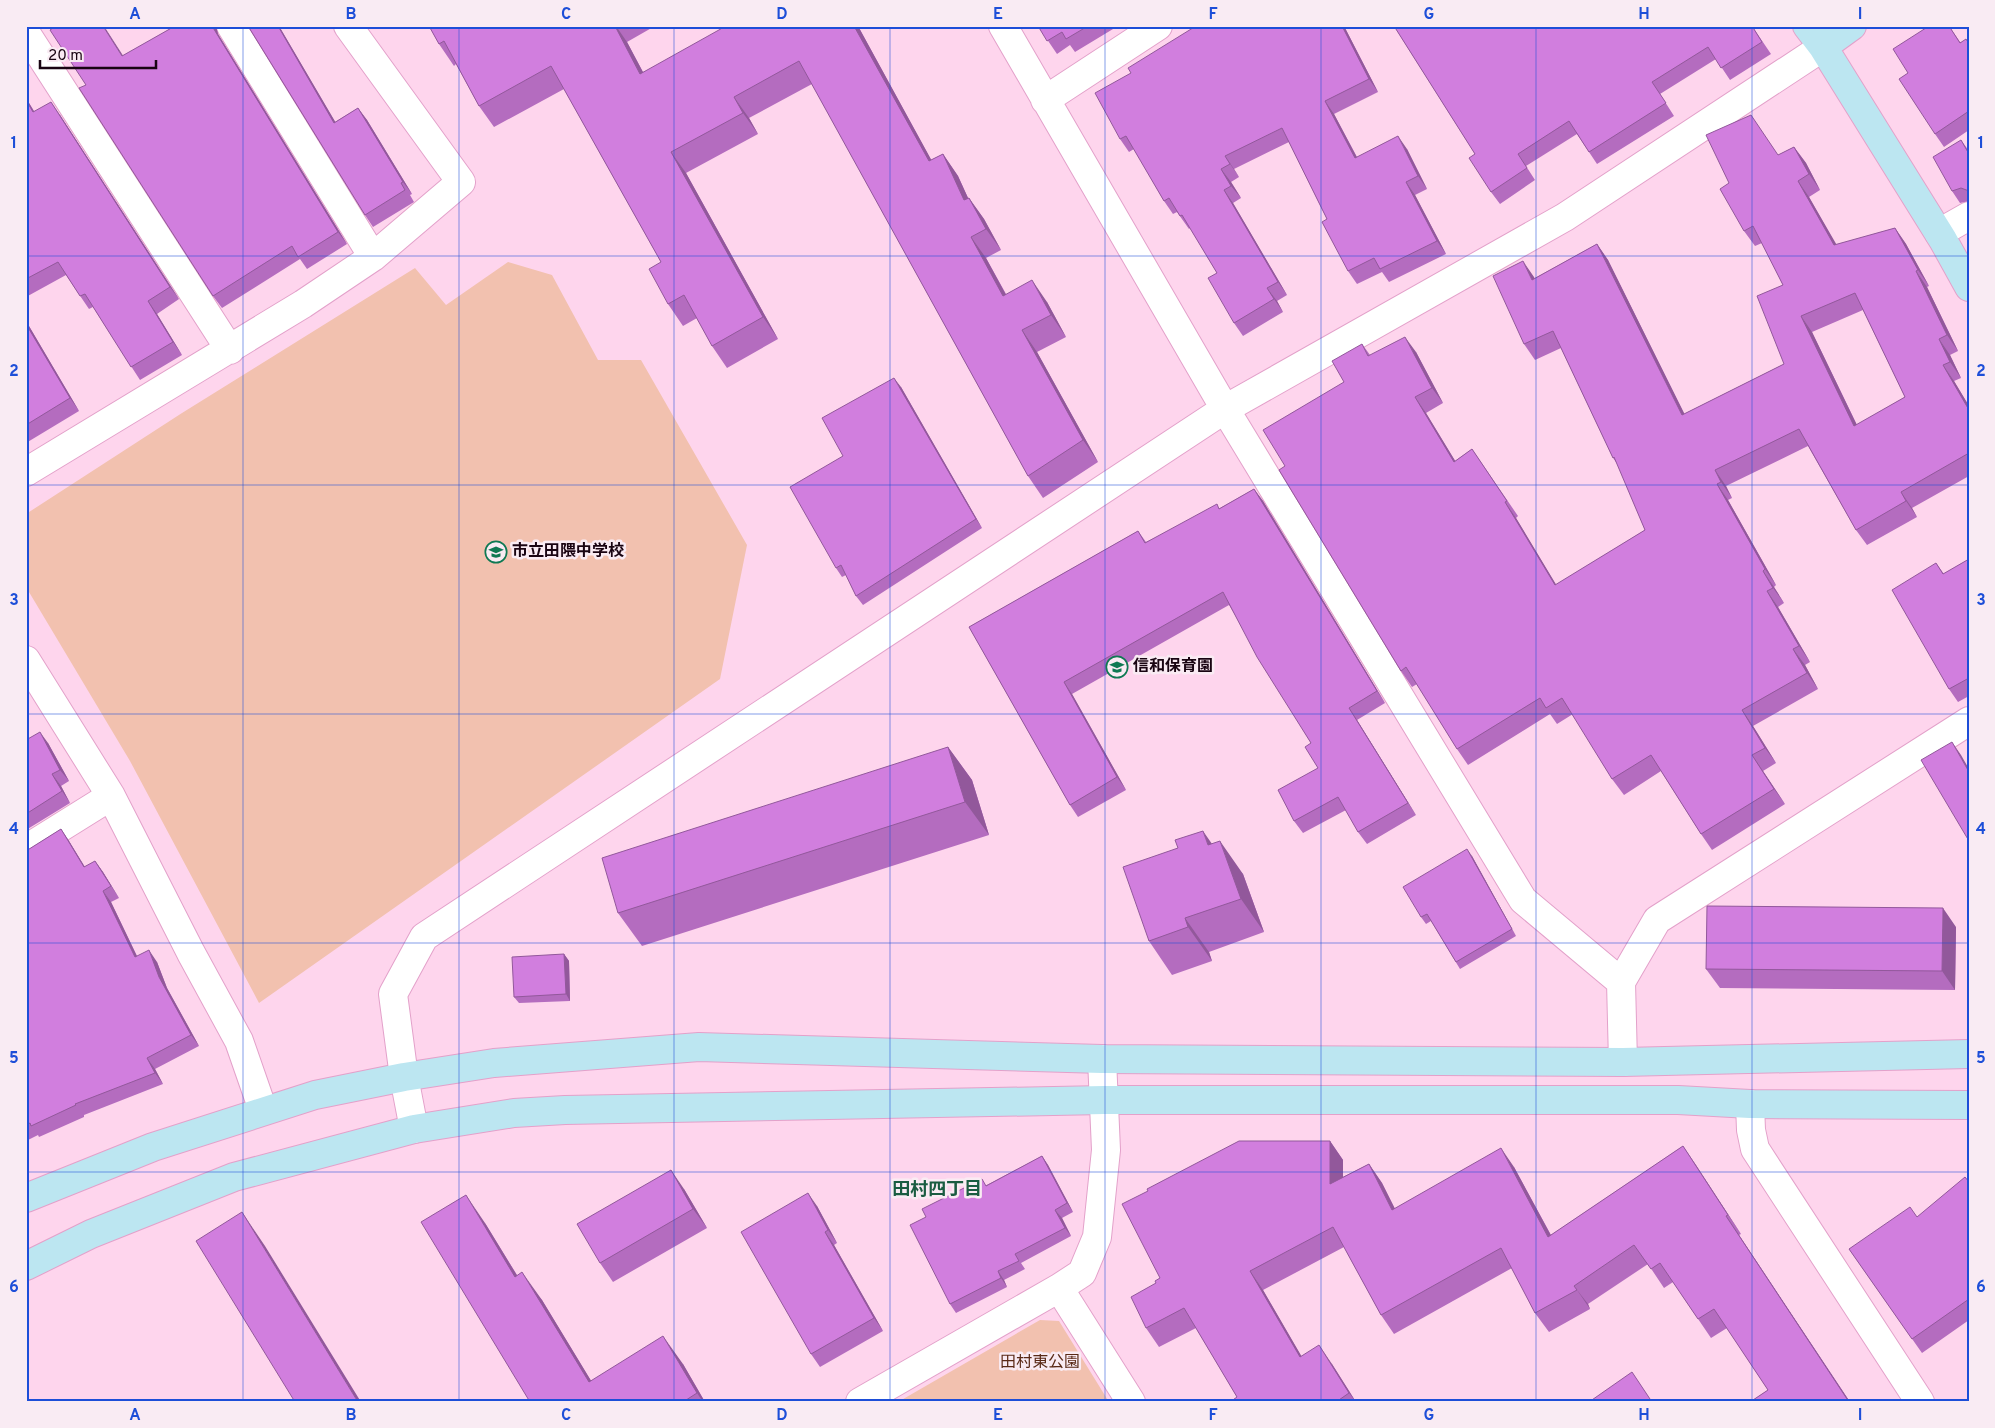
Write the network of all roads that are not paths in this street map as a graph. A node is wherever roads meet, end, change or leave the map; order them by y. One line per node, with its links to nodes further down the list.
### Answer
1 (231, 26): 11 (street)
2 (348, 26): 11 (street)
3 (1003, 26): 8 (street)
4 (1158, 26): 8 (street)
5 (1852, 26): 7 (street)
6 (26, 33): 13 (street)
7 (1815, 36): 10 (street); 14 (street)
8 (1046, 100): 14 (street)
9 (1969, 216): 10 (street)
10 (1939, 233): 12 (street)
11 (373, 257): 13 (street)
12 (1969, 287)
13 (230, 350): 15 (street)
14 (1224, 409): 20 (street); 24 (street)
15 (26, 472)
16 (26, 660): 18 (street)
17 (1969, 721): 20 (street)
18 (111, 796): 19 (street); 28 (street)
19 (26, 849)
20 (1621, 982): 23 (street)
21 (1969, 1054): 23 (street)
22 (1102, 1059): 23 (street); 24 (street); 25 (street)
23 (1623, 1062)
24 (404, 1077): 28 (street); 29 (street)
25 (1104, 1100): 26 (street); 29 (street); 32 (street)
26 (1750, 1104): 27 (street); 35 (street)
27 (1969, 1105)
28 (263, 1110): 30 (street)
29 (414, 1129): 31 (street)
30 (26, 1198)
31 (26, 1266)
32 (1058, 1288): 33 (street); 34 (street)
33 (860, 1402)
34 (1131, 1402)
35 (1920, 1402)

